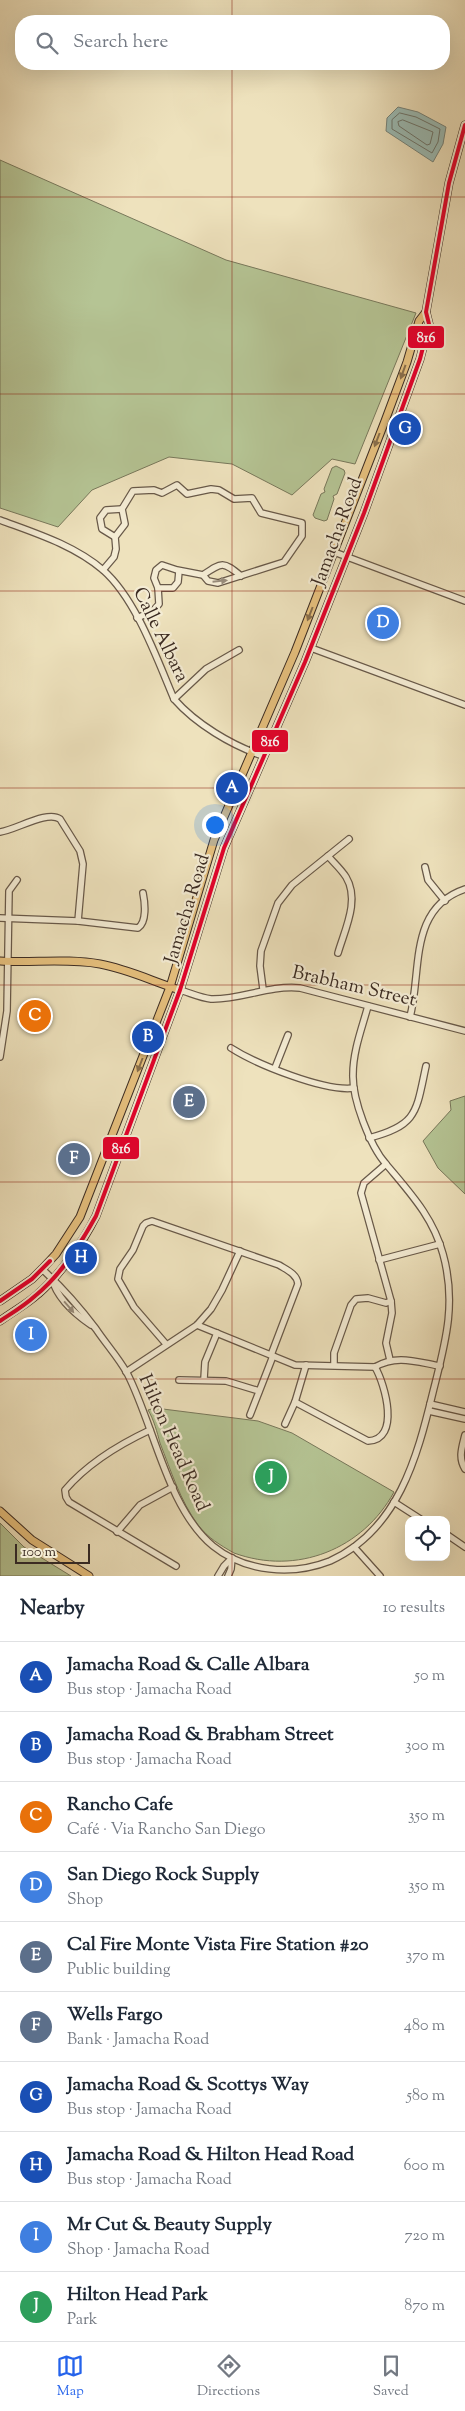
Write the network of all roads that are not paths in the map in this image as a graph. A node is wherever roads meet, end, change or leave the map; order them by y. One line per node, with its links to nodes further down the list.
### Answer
1 (465, 125): 2 (main road, Jamacha Road)
2 (426, 312): 3 (main road, Jamacha Road); 4 (main road, Jamacha Road, one-way to 4)
3 (384, 453): 4 (main road); 9 (main road, Jamacha Road)
4 (370, 460): 8 (main road, Jamacha Road)
5 (122, 509): 7 (street); 7 (street); 13 (street)
6 (0, 520): 10 (street, Calle Albara)
7 (115, 537): 10 (street)
8 (334, 552): 9 (street); 21 (main road, Jamacha Road, one-way to 21)
9 (347, 556): 15 (street); 17 (main road, Jamacha Road)
10 (103, 570): 16 (street, Calle Albara)
11 (179, 571): 12 (street); 14 (street); 14 (street)
12 (203, 575): 13 (street, one-way to 13); 13 (street)
13 (241, 576)
14 (158, 588): 16 (street)
15 (465, 601)
16 (137, 618): 19 (street, Calle Albara)
17 (311, 648): 20 (street); 22 (main road, Jamacha Road)
18 (239, 650): 19 (street)
19 (174, 699): 21 (street, Calle Albara)
20 (465, 705)
21 (252, 752): 22 (street, Calle Albara); 36 (main road, Jamacha Road)
22 (263, 756): 37 (main road, Jamacha Road)
23 (0, 832): 33 (street)
24 (349, 839): 25 (street)
25 (328, 856): 34 (street); 38 (street)
26 (425, 867): 30 (street)
27 (17, 880): 32 (street)
28 (465, 889): 30 (street)
29 (143, 893): 33 (street)
30 (445, 901): 40 (street)
31 (0, 918): 32 (street)
32 (9, 919): 33 (street); 35 (street)
33 (78, 922)
34 (338, 953)
35 (3, 961): 36 (main road, Brabham Street); 44 (street)
36 (170, 987): 37 (main road, Brabham Street); 53 (main road, Jamacha Road, one-way to 53)
37 (180, 990): 38 (street, Brabham Street); 54 (main road, Jamacha Road)
38 (263, 990): 39 (street, Brabham Street)
39 (368, 1006): 40 (street, Brabham Street); 47 (street, Hilton Head Road)
40 (410, 1016): 41 (street, Brabham Street)
41 (465, 1032)
42 (288, 1035): 46 (street)
43 (231, 1048): 46 (street)
44 (0, 1057)
45 (426, 1066): 48 (street)
46 (275, 1068): 47 (street)
47 (354, 1088): 48 (street, Hilton Head Road)
48 (369, 1138): 49 (street, Hilton Head Road)
49 (386, 1164): 50 (street, Hilton Head Road); 52 (street)
50 (440, 1244): 52 (street); 65 (street, Hilton Head Road)
51 (240, 1251): 58 (street); 60 (street); 61 (street)
52 (379, 1260): 56 (street)
53 (42, 1269): 54 (street, Hilton Head Road); 55 (main road, Jamacha Road)
54 (52, 1279): 57 (main road, Jamacha Road); 67 (street, Hilton Head Road)
55 (0, 1301)
56 (391, 1301): 62 (street); 64 (street)
57 (0, 1321)
58 (198, 1325): 59 (street); 60 (street)
59 (217, 1333): 61 (street); 68 (street)
60 (166, 1344): 67 (street)
61 (272, 1355): 63 (street); 70 (street)
62 (390, 1360): 65 (street); 66 (street)
63 (306, 1365): 64 (street); 71 (street)
64 (334, 1365): 66 (street)
65 (440, 1366): 72 (street, Hilton Head Road)
66 (375, 1367): 71 (street)
67 (126, 1372): 78 (street, Hilton Head Road)
68 (204, 1379): 69 (street); 70 (street)
69 (179, 1380)
70 (259, 1391): 75 (street)
71 (296, 1402): 77 (street)
72 (430, 1404): 73 (street, Hilton Head Road); 74 (street)
73 (428, 1411): 76 (street); 82 (street, Hilton Head Road)
74 (465, 1412)
75 (250, 1415)
76 (465, 1419)
77 (285, 1424)
78 (150, 1430): 81 (street, Hilton Head Road); 85 (street)
79 (465, 1435): 80 (street)
80 (465, 1469)
81 (173, 1487): 85 (street); 89 (street, Hilton Head Road)
82 (394, 1502): 84 (street); 87 (street, Hilton Head Road)
83 (0, 1511): 92 (main road)
84 (416, 1516)
85 (117, 1532): 90 (street)
86 (450, 1537): 88 (street)
87 (354, 1547): 91 (street, Hilton Head Road); 95 (street)
88 (465, 1547)
89 (232, 1558): 91 (street, Hilton Head Road); 93 (street); 94 (street)
90 (176, 1566)
91 (290, 1573)
92 (89, 1576)
93 (218, 1576)
94 (228, 1576)
95 (380, 1576)

